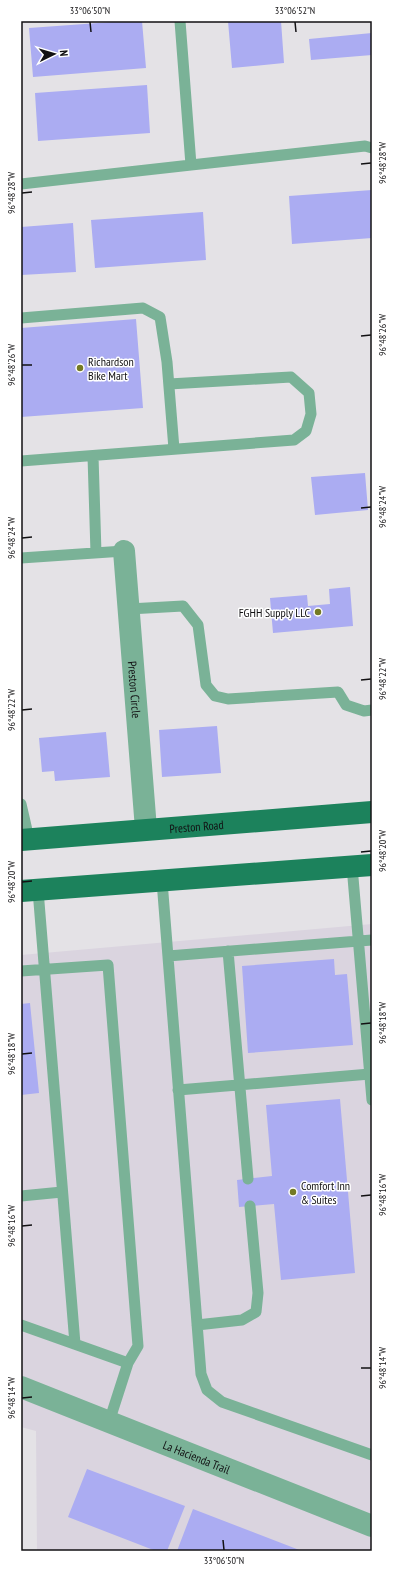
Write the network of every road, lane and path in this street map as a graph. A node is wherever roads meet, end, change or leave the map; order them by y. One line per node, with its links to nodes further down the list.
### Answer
1 (180, 21): 3 (lane)
2 (372, 148): 3 (lane)
3 (191, 165): 4 (lane)
4 (21, 184)
5 (21, 318): 6 (lane)
6 (169, 384): 7 (lane); 7 (lane)
7 (174, 449): 8 (lane)
8 (93, 456): 9 (lane); 11 (lane)
9 (21, 461)
10 (124, 551): 11 (lane); 13 (street, Preston Circle)
11 (96, 553): 12 (lane)
12 (21, 558)
13 (129, 609): 14 (lane); 17 (street, Preston Circle)
14 (372, 710)
15 (21, 804): 18 (lane)
16 (372, 812): 17 (main road, Preston Road)
17 (146, 829): 18 (main road, Preston Road)
18 (25, 839)
19 (362, 865): 20 (main road); 23 (lane)
20 (162, 880): 21 (main road); 25 (lane)
21 (30, 891): 26 (lane)
22 (372, 940): 23 (lane)
23 (359, 941): 24 (lane); 28 (lane)
24 (228, 951): 25 (lane); 29 (lane)
25 (168, 956): 30 (lane)
26 (45, 969): 27 (lane); 33 (lane); 39 (lane)
27 (21, 971)
28 (370, 1074): 29 (lane); 31 (lane)
29 (240, 1085): 30 (lane); 32 (lane)
30 (178, 1090): 37 (lane)
31 (372, 1100)
32 (248, 1178)
33 (62, 1192): 34 (lane); 38 (lane)
34 (21, 1196)
35 (250, 1206): 37 (lane)
36 (21, 1325): 38 (lane)
37 (197, 1325): 42 (lane)
38 (75, 1344): 39 (lane)
39 (128, 1363): 41 (lane)
40 (21, 1387): 41 (street, La Hacienda Trail)
41 (109, 1422): 43 (street, La Hacienda Trail)
42 (372, 1455)
43 (372, 1526)

